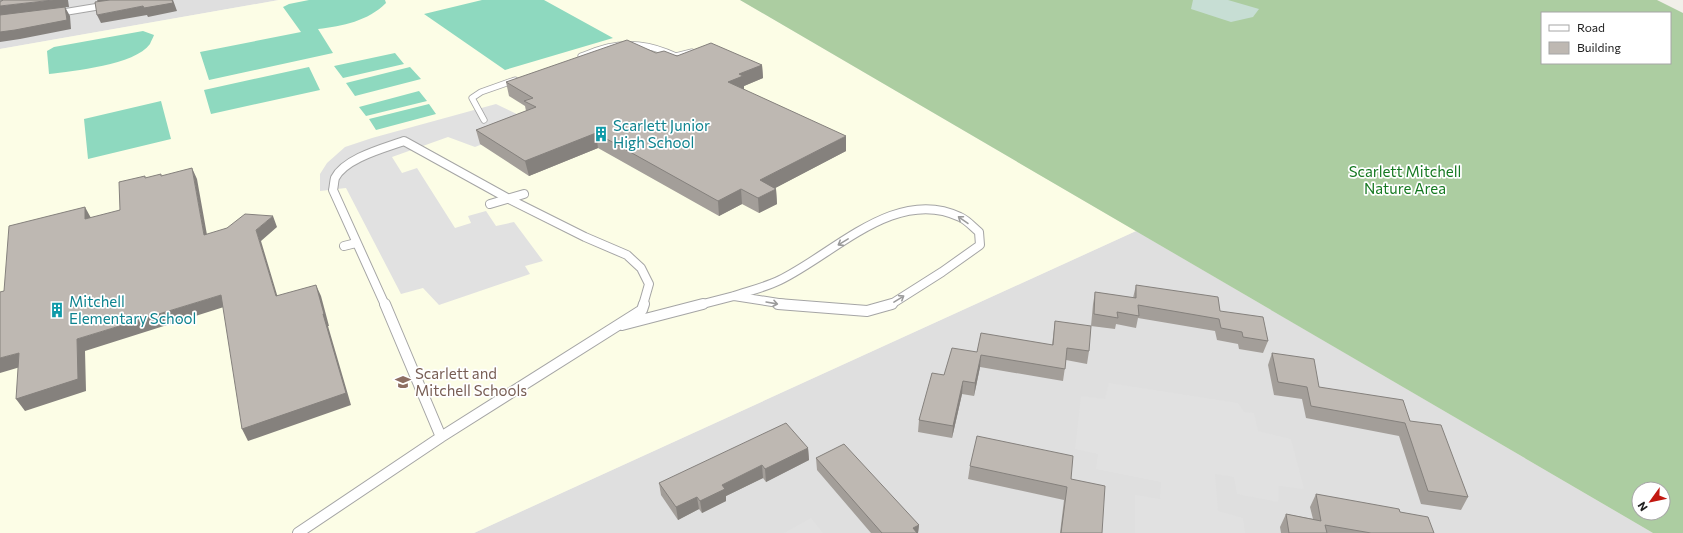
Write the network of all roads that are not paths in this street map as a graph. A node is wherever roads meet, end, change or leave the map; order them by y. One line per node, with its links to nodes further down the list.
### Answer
1 (138, 0): 2 (street)
2 (34, 17)
3 (676, 56): 3 (lane); 4 (lane)
4 (575, 58)
5 (525, 76): 6 (lane)
6 (484, 120)
7 (524, 194): 8 (lane)
8 (508, 199): 9 (lane); 10 (lane); 13 (lane)
9 (490, 204)
10 (356, 243): 11 (lane); 14 (lane)
11 (344, 246)
12 (734, 296): 12 (lane, one-way to 12); 13 (lane)
13 (613, 328): 14 (lane)
14 (441, 437): 15 (lane)
15 (298, 533)

